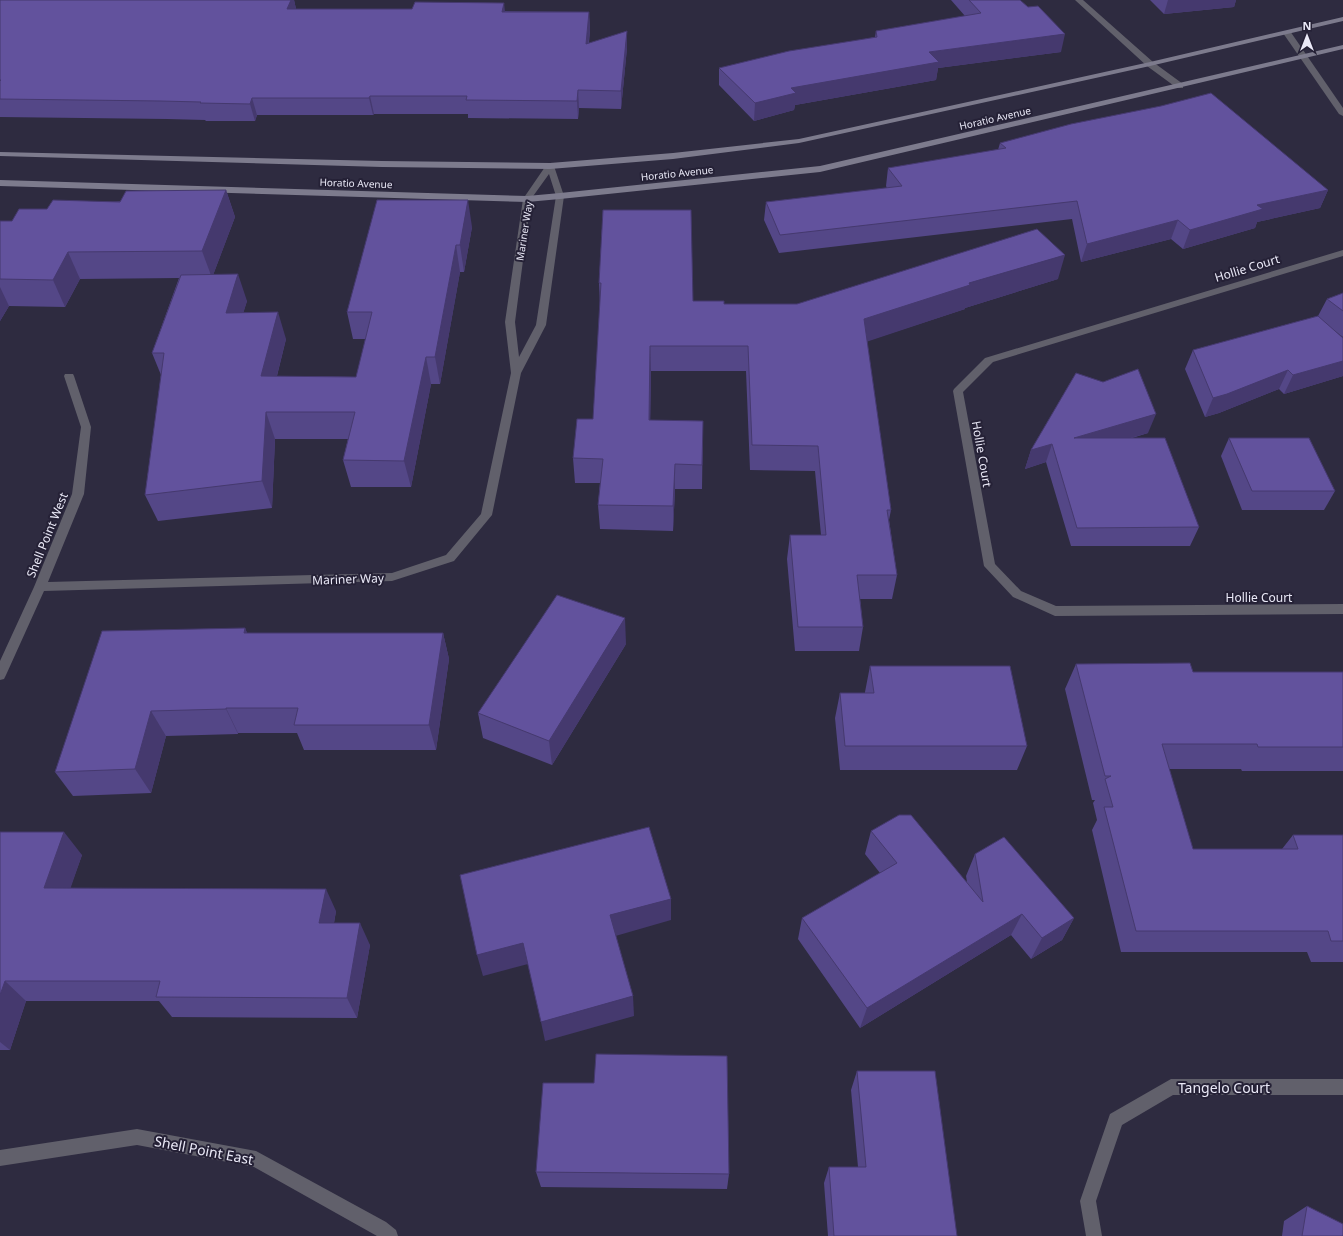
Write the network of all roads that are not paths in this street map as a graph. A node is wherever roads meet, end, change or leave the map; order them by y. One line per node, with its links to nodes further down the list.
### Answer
1 (1079, 0): 6 (street)
2 (1343, 19): 3 (main road, Horatio Avenue)
3 (1287, 33): 5 (street); 6 (main road, Horatio Avenue)
4 (1343, 47): 5 (main road, Horatio Avenue)
5 (1304, 57): 7 (main road, Horatio Avenue); 8 (street)
6 (1150, 64): 7 (street); 10 (main road, Horatio Avenue)
7 (1180, 86): 12 (main road, Horatio Avenue)
8 (1343, 114)
9 (0, 154): 10 (main road, Horatio Avenue)
10 (550, 166): 12 (street, Mariner Way); 13 (street, Mariner Way)
11 (0, 183): 13 (main road, Horatio Avenue)
12 (560, 196): 13 (main road, Horatio Avenue); 15 (street, Mariner Way)
13 (527, 199): 15 (street, Mariner Way)
14 (1343, 253): 18 (street, Hollie Court)
15 (516, 373): 17 (street, Mariner Way)
16 (69, 376): 17 (street, Shell Point West)
17 (40, 587): 19 (street, Shell Point West)
18 (1343, 609)
19 (0, 675)
20 (1343, 1087): 23 (street, Tangelo Court)
21 (0, 1158): 22 (street, Shell Point East)
22 (390, 1236)
23 (1094, 1236)

